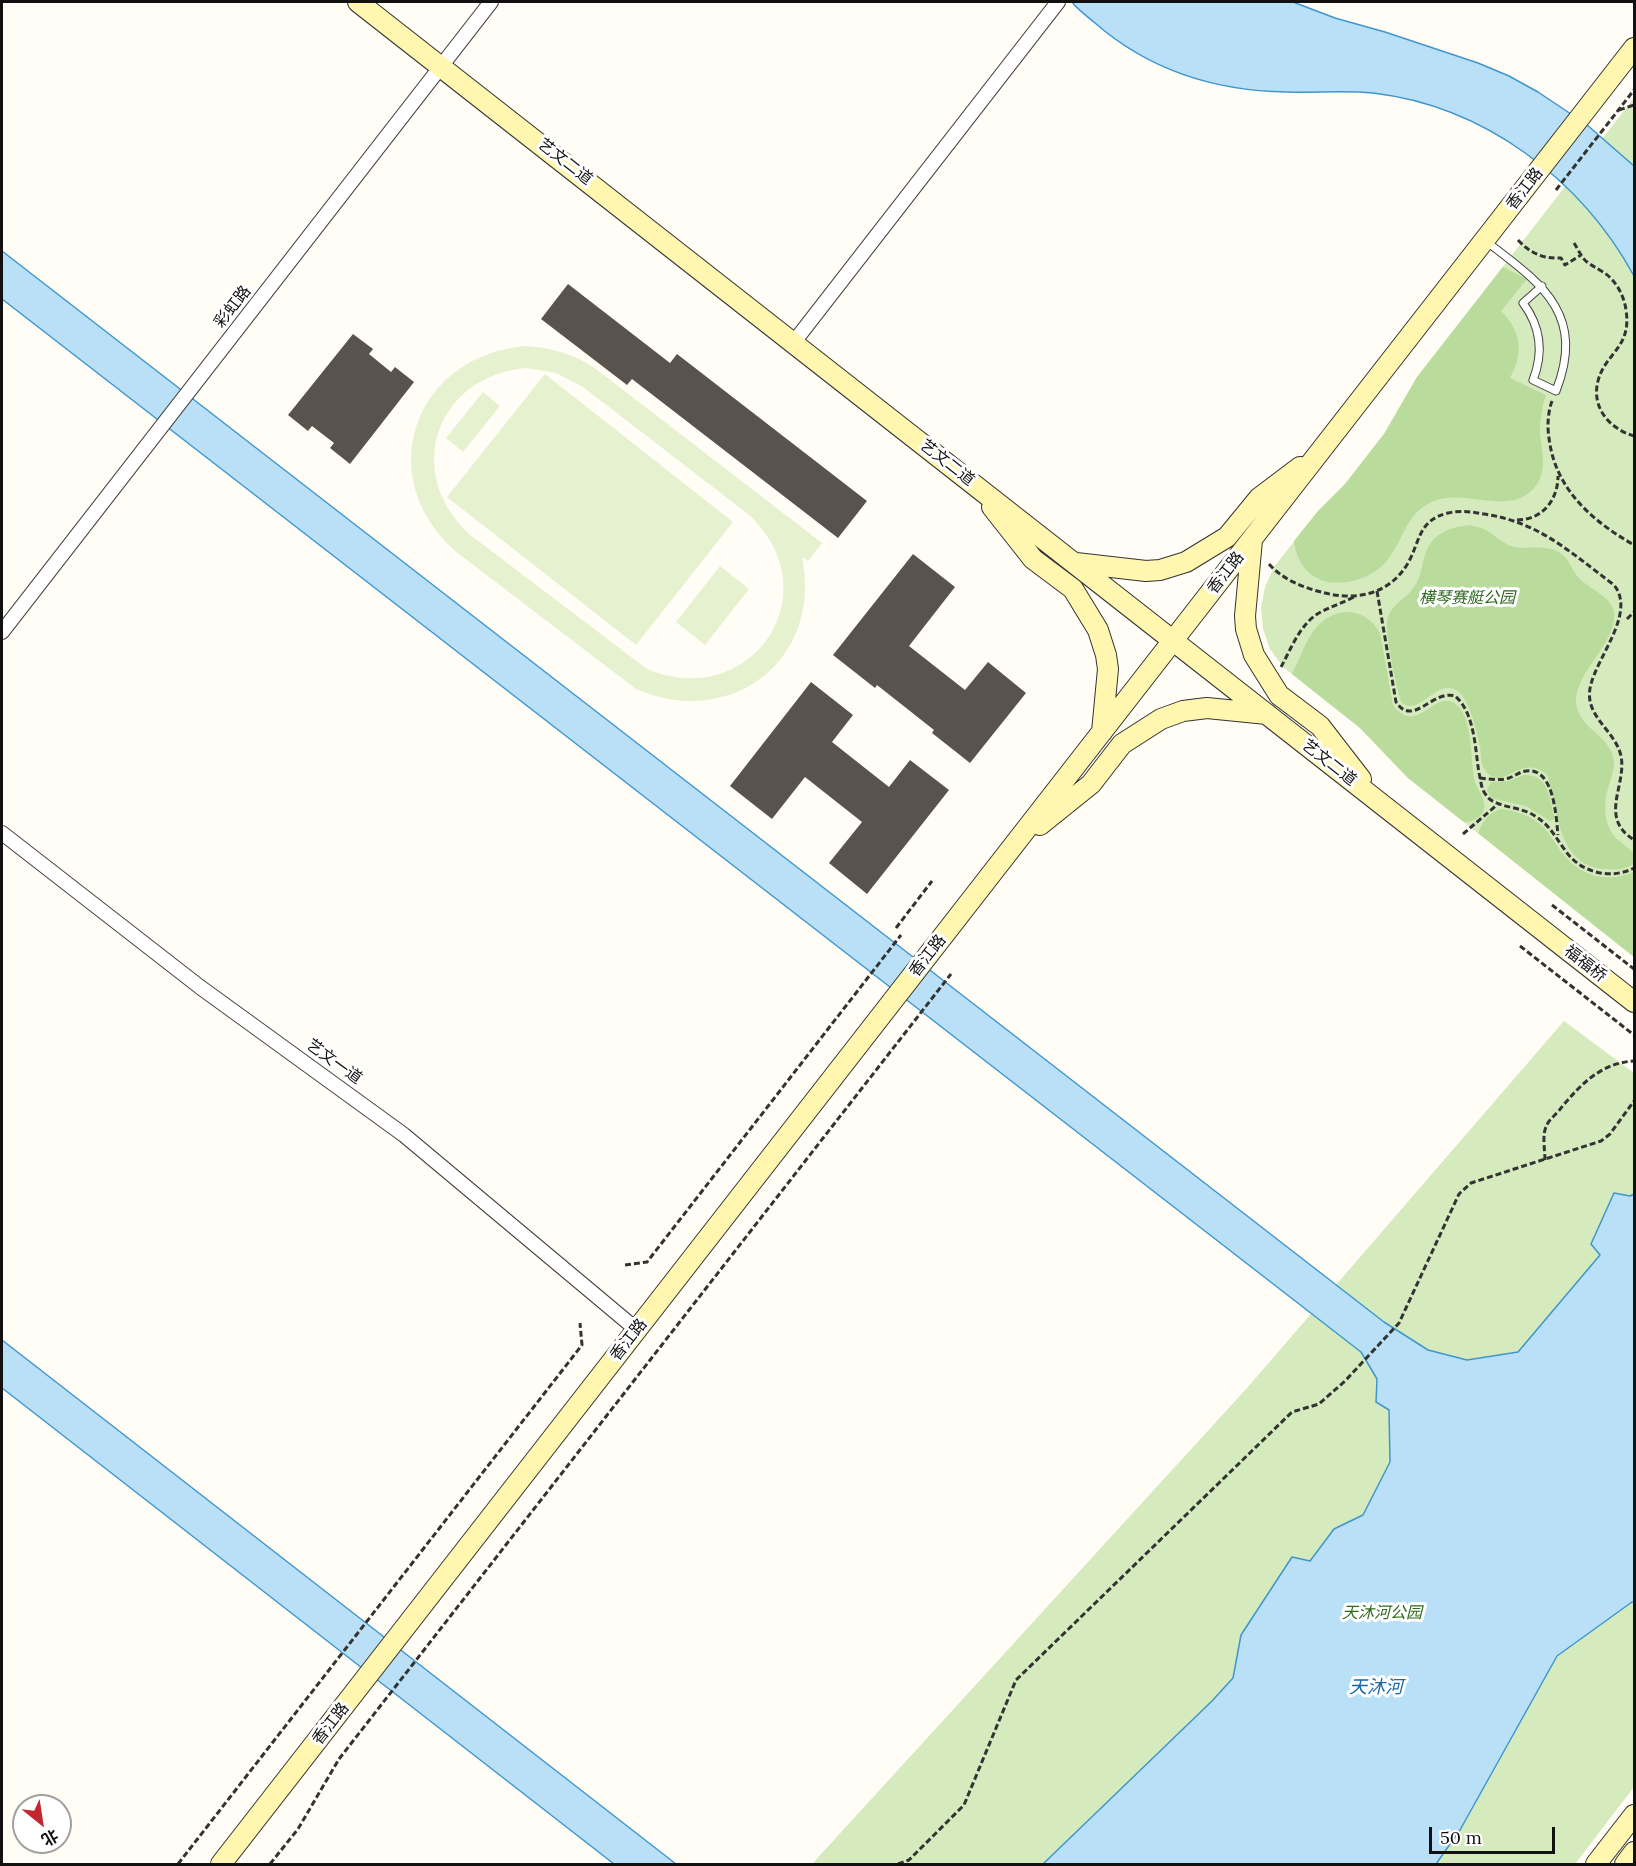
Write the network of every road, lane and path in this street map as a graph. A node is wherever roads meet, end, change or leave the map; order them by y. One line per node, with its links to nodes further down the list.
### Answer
1 (358, 2): 5 (main road, 艺文二道)
2 (490, 2): 5 (street, 彩虹路)
3 (1058, 2): 15 (street)
4 (1635, 48): 10 (main road, 香江路)
5 (441, 65): 15 (main road, 艺文二道); 32 (street, 彩虹路)
6 (1635, 90): 8 (path)
7 (1635, 105): 8 (path)
8 (1618, 110): 9 (path)
9 (1556, 190)
10 (1485, 240): 14 (lane); 18 (main road, 香江路)
11 (1518, 240): 13 (path)
12 (1574, 243): 13 (path)
13 (1581, 255): 17 (path)
14 (1542, 286): 16 (lane); 16 (lane)
15 (794, 342): 20 (main road, 艺文二道)
16 (1556, 391): 19 (path)
17 (1635, 436)
18 (1321, 451): 22 (main road, 香江路); 24 (main road)
19 (1558, 474): 21 (path); 23 (path)
20 (972, 482): 24 (main road, 艺文二道); 36 (main road)
21 (1514, 520): 26 (path); 28 (path)
22 (1252, 540): 33 (main road, 香江路); 38 (main road)
23 (1635, 545)
24 (1074, 563): 33 (main road, 艺文二道)
25 (1269, 564): 27 (path)
26 (1377, 591): 27 (path); 37 (path)
27 (1355, 597): 34 (path)
28 (1627, 601)
29 (1635, 612): 30 (path)
30 (1627, 615)
31 (1619, 631): 43 (path)
32 (2, 632)
33 (1174, 641): 35 (main road, 艺文二道); 36 (main road, 香江路)
34 (1279, 670)
35 (1267, 714): 38 (main road, 艺文二道); 44 (main road)
36 (1102, 733): 44 (main road, 香江路)
37 (1480, 778): 39 (path); 42 (path)
38 (1382, 804): 48 (main road, 艺文二道)
39 (1498, 804): 41 (path); 42 (path)
40 (2, 833): 61 (street, 艺文一道)
41 (1463, 834)
42 (1558, 837): 45 (path)
43 (1635, 840)
44 (1014, 846): 61 (main road, 香江路)
45 (1635, 868)
46 (932, 881): 49 (path)
47 (1552, 905): 52 (path)
48 (1536, 925): 54 (main road, 福福桥)
49 (896, 928)
50 (901, 935): 59 (path)
51 (1520, 946): 55 (path)
52 (1635, 969)
53 (951, 974): 66 (path)
54 (1635, 1002)
55 (1635, 1035)
56 (1635, 1061): 58 (path)
57 (1635, 1101): 58 (path)
58 (1545, 1160): 67 (path)
59 (625, 1264)
60 (580, 1323): 64 (path)
61 (637, 1330): 65 (main road, 香江路)
62 (1635, 1815): 68 (main road)
63 (1635, 1852): 69 (main road)
64 (178, 1864)
65 (221, 1864)
66 (270, 1864)
67 (898, 1864)
68 (1596, 1864)
69 (1625, 1864)

